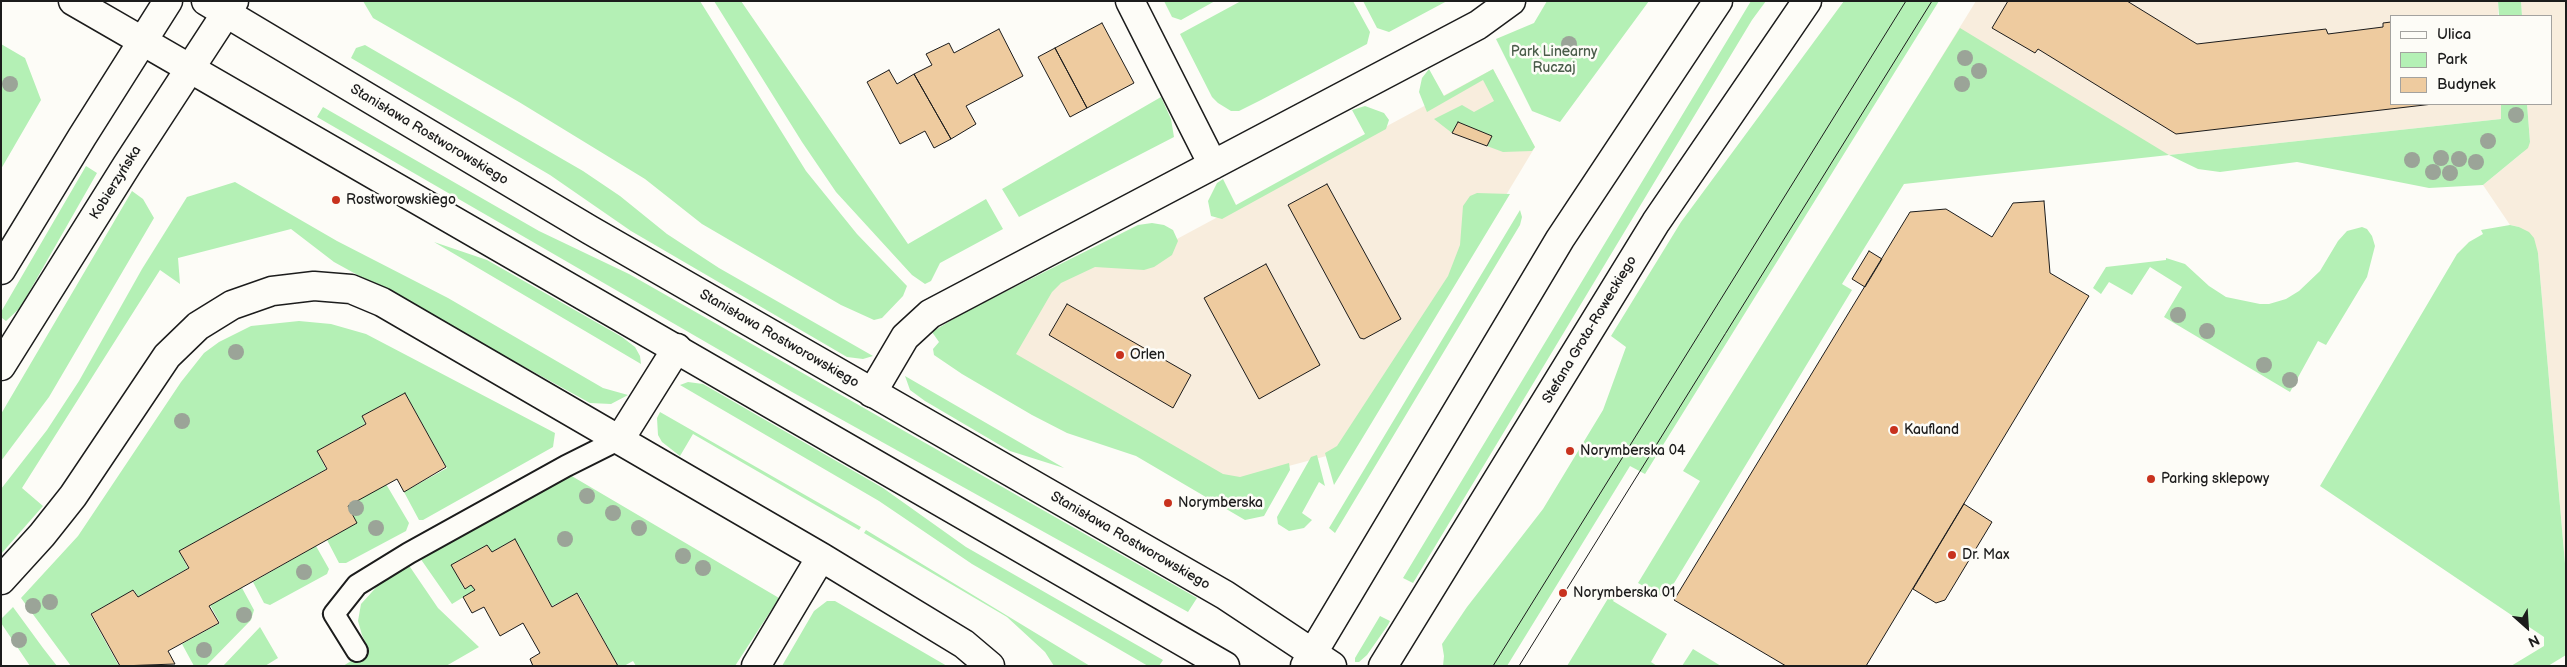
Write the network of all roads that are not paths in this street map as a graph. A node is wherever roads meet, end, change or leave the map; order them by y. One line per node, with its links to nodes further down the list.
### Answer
1 (73, 1): 8 (main road)
2 (168, 1): 8 (main road)
3 (1130, 1): 10 (main road)
4 (1512, 1): 10 (main road)
5 (1718, 1): 19 (main road)
6 (1806, 1): 23 (main road, Stefana Grota-Roweckiego)
7 (222, 5): 9 (main road, Kobierzyńska); 14 (main road, Stanisława Rostworowskiego)
8 (143, 41): 9 (main road); 11 (main road)
9 (190, 68): 12 (main road); 13 (main road, Kobierzyńska)
10 (1213, 165): 14 (main road)
11 (1, 270)
12 (677, 348): 15 (main road); 22 (main road)
13 (1, 366)
14 (872, 392): 19 (main road, Stanisława Rostworowskiego)
15 (620, 439): 16 (main road); 17 (main road); 18 (lane)
16 (821, 557): 20 (main road); 21 (main road)
17 (1, 580)
18 (357, 652)
19 (1317, 662)
20 (756, 666)
21 (990, 666)
22 (1225, 666)
23 (1384, 666)

